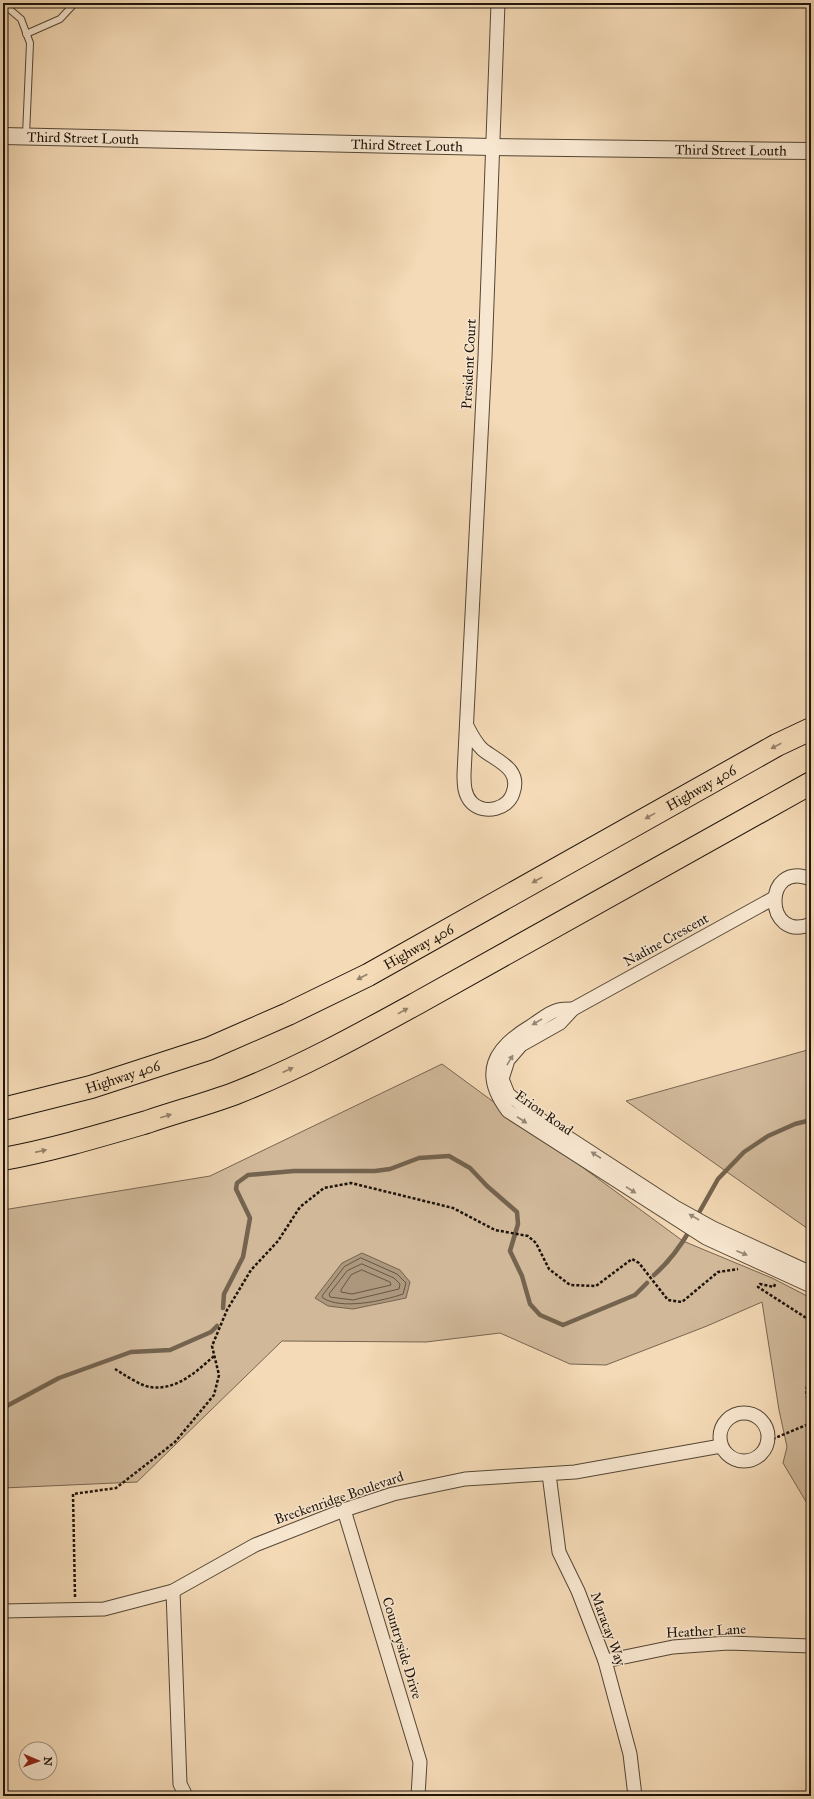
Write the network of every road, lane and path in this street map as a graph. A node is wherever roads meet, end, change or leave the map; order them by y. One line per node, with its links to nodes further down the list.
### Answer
1 (74, 3): 4 (lane)
2 (498, 3): 7 (street, President Court)
3 (3, 8): 4 (lane)
4 (26, 34): 6 (lane)
5 (3, 136): 6 (street, Third Street Louth)
6 (26, 137): 7 (street, Third Street Louth)
7 (492, 147): 8 (street, Third Street Louth); 9 (street, President Court)
8 (811, 151)
9 (467, 726): 9 (street, President Court)
10 (811, 729): 16 (highway, Highway 406, one-way to 16)
11 (811, 782): 17 (highway, one-way to 11)
12 (811, 879): 13 (street, Nadine Crescent)
13 (774, 898): 14 (street); 15 (street, Nadine Crescent)
14 (811, 924)
15 (573, 1009): 18 (street, Erion Road)
16 (3, 1109)
17 (3, 1159)
18 (710, 1233): 20 (street, Erion Road); 22 (street, Erion Road, one-way to 22)
19 (743, 1271): 24 (path)
20 (811, 1273)
21 (769, 1281): 23 (path)
22 (811, 1286)
23 (811, 1321)
24 (214, 1356): 25 (path); 34 (path)
25 (114, 1369)
26 (811, 1377): 27 (path)
27 (811, 1409)
28 (811, 1423): 29 (path)
29 (768, 1441): 30 (street); 30 (street)
30 (721, 1446): 31 (street, Breckenridge Boulevard)
31 (549, 1474): 32 (street, Breckenridge Boulevard); 37 (street, Maracay Way)
32 (344, 1510): 33 (street, Breckenridge Boulevard); 39 (street, Countryside Drive)
33 (173, 1591): 34 (street, Breckenridge Boulevard); 38 (street)
34 (76, 1610): 35 (street, Breckenridge Boulevard)
35 (3, 1611)
36 (811, 1646): 37 (street, Heather Lane)
37 (605, 1661): 40 (street, Maracay Way)
38 (186, 1796)
39 (418, 1796)
40 (635, 1796)

